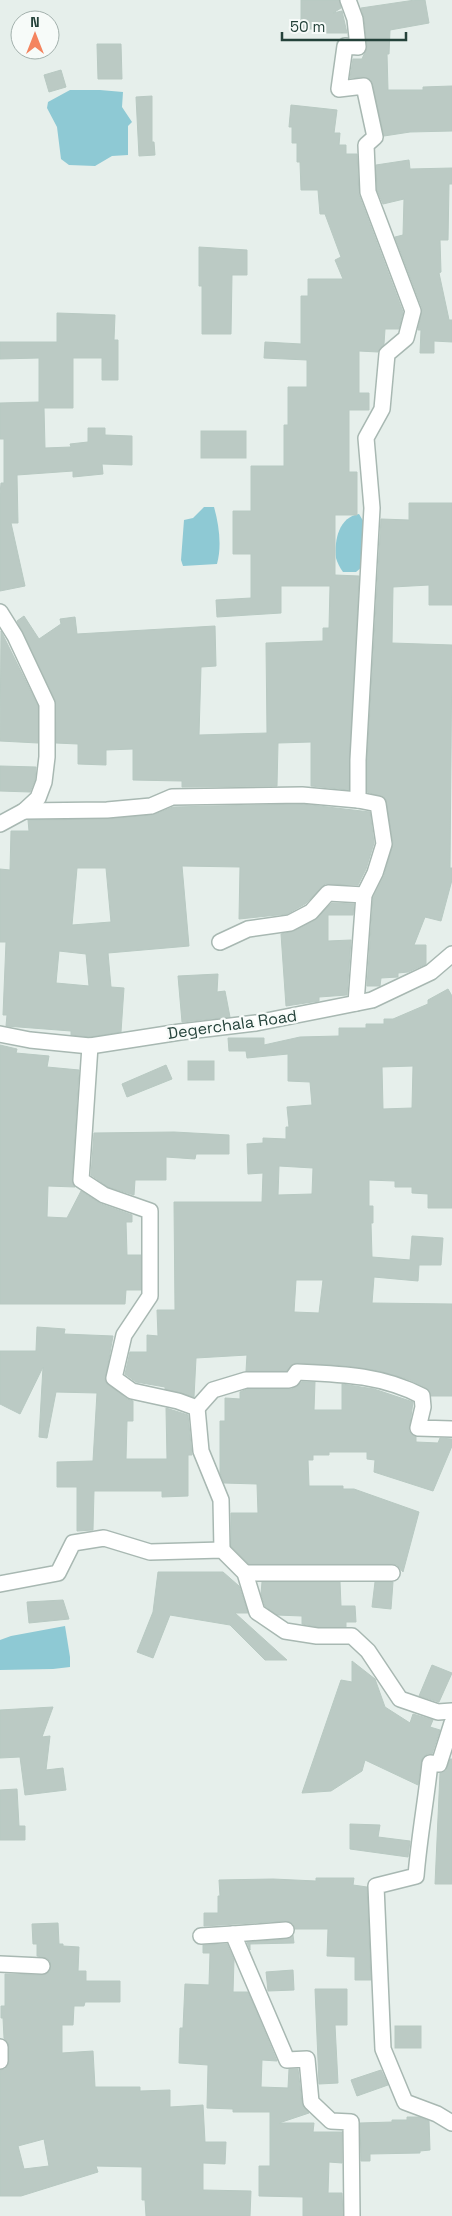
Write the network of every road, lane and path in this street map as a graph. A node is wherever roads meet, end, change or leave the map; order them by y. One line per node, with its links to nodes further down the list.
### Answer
1 (348, 0): 3 (street)
2 (0, 612): 4 (street)
3 (358, 800): 4 (street); 6 (street)
4 (24, 811): 5 (street)
5 (0, 824)
6 (364, 895): 7 (street); 9 (street)
7 (220, 942)
8 (452, 954): 9 (street, Degerchala Road)
9 (356, 1003): 11 (street, Degerchala Road)
10 (0, 1034): 11 (street, Degerchala Road)
11 (90, 1046): 12 (street)
12 (197, 1408): 13 (street); 14 (street)
13 (452, 1429)
14 (222, 1550): 16 (street); 17 (street)
15 (392, 1573): 16 (street)
16 (245, 1574): 18 (street)
17 (0, 1584)
18 (452, 1711)
19 (452, 1723): 27 (street)
20 (286, 1930): 21 (street)
21 (233, 1934): 22 (street); 28 (street)
22 (201, 1936)
23 (0, 1964): 24 (street)
24 (42, 1966)
25 (0, 2047): 26 (street)
26 (0, 2061)
27 (452, 2123)
28 (352, 2216)

